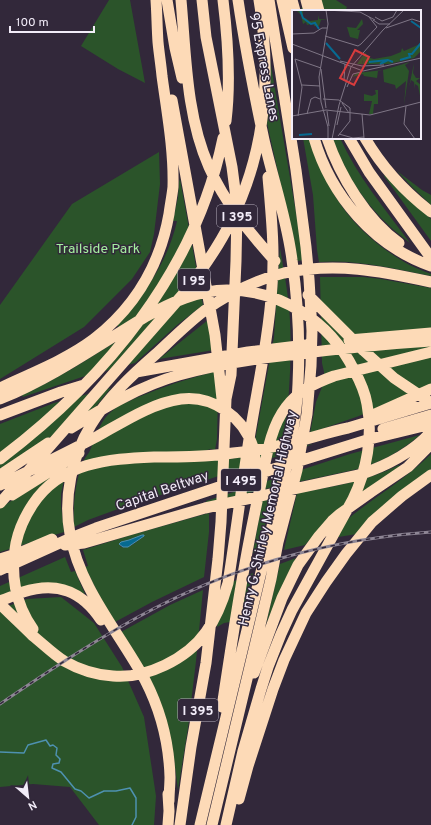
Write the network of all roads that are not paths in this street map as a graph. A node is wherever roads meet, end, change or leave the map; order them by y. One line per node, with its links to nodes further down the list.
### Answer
1 (167, 0): 17 (highway)
2 (181, 0): 17 (highway)
3 (202, 0): 43 (highway, I 395)
4 (223, 0): 46 (highway, I 95)
5 (238, 0): 22 (highway, 95 Express Lanes)
6 (259, 0): 50 (highway, I 95)
7 (268, 0): 51 (highway, Henry G. Shirley Memorial Highway)
8 (282, 0): 16 (highway)
9 (292, 0): 13 (highway)
10 (306, 0): 14 (highway)
11 (316, 0): 15 (highway)
12 (156, 4): 34 (highway); 43 (highway)
13 (295, 10)
14 (309, 10)
15 (319, 10)
16 (292, 44)
17 (191, 105): 37 (highway)
18 (314, 139): 26 (highway)
19 (327, 139): 25 (highway)
20 (350, 139): 24 (highway)
21 (366, 139): 23 (highway)
22 (264, 140): 51 (highway); 60 (highway)
23 (431, 212)
24 (431, 258)
25 (431, 262)
26 (431, 266)
27 (430, 282): 59 (highway)
28 (431, 333): 32 (highway)
29 (431, 341): 32 (highway)
30 (431, 352): 33 (highway)
31 (431, 359): 33 (highway)
32 (206, 364): 38 (highway); 47 (highway)
33 (382, 365): 52 (highway)
34 (0, 388)
35 (431, 390): 41 (highway)
36 (0, 400): 67 (highway)
37 (431, 404): 41 (highway)
38 (0, 415)
39 (431, 415): 55 (highway)
40 (431, 424): 54 (highway, Capital Beltway / I 495)
41 (338, 430): 60 (highway)
42 (431, 432): 54 (highway)
43 (224, 435): 64 (highway, I 395)
44 (431, 444): 61 (highway)
45 (70, 455): 49 (highway); 50 (highway); 52 (highway)
46 (0, 459)
47 (0, 475)
48 (431, 475): 68 (highway)
49 (0, 485)
50 (0, 503)
51 (282, 510): 53 (highway)
52 (254, 515): 62 (highway)
53 (273, 544): 61 (highway, Henry G. Shirley Memorial Highway / I 395); 62 (highway)
54 (55, 546): 56 (highway, Capital Beltway / I 495)
55 (0, 559)
56 (0, 570)
57 (0, 601): 59 (highway)
58 (0, 604): 60 (highway)
59 (99, 612): 63 (highway)
60 (43, 645)
61 (240, 702): 66 (highway, Henry G. Shirley Memorial Highway / I 395)
62 (210, 782): 65 (highway)
63 (168, 825)
64 (180, 825)
65 (200, 825)
66 (212, 825)
67 (226, 825)
68 (232, 825)

